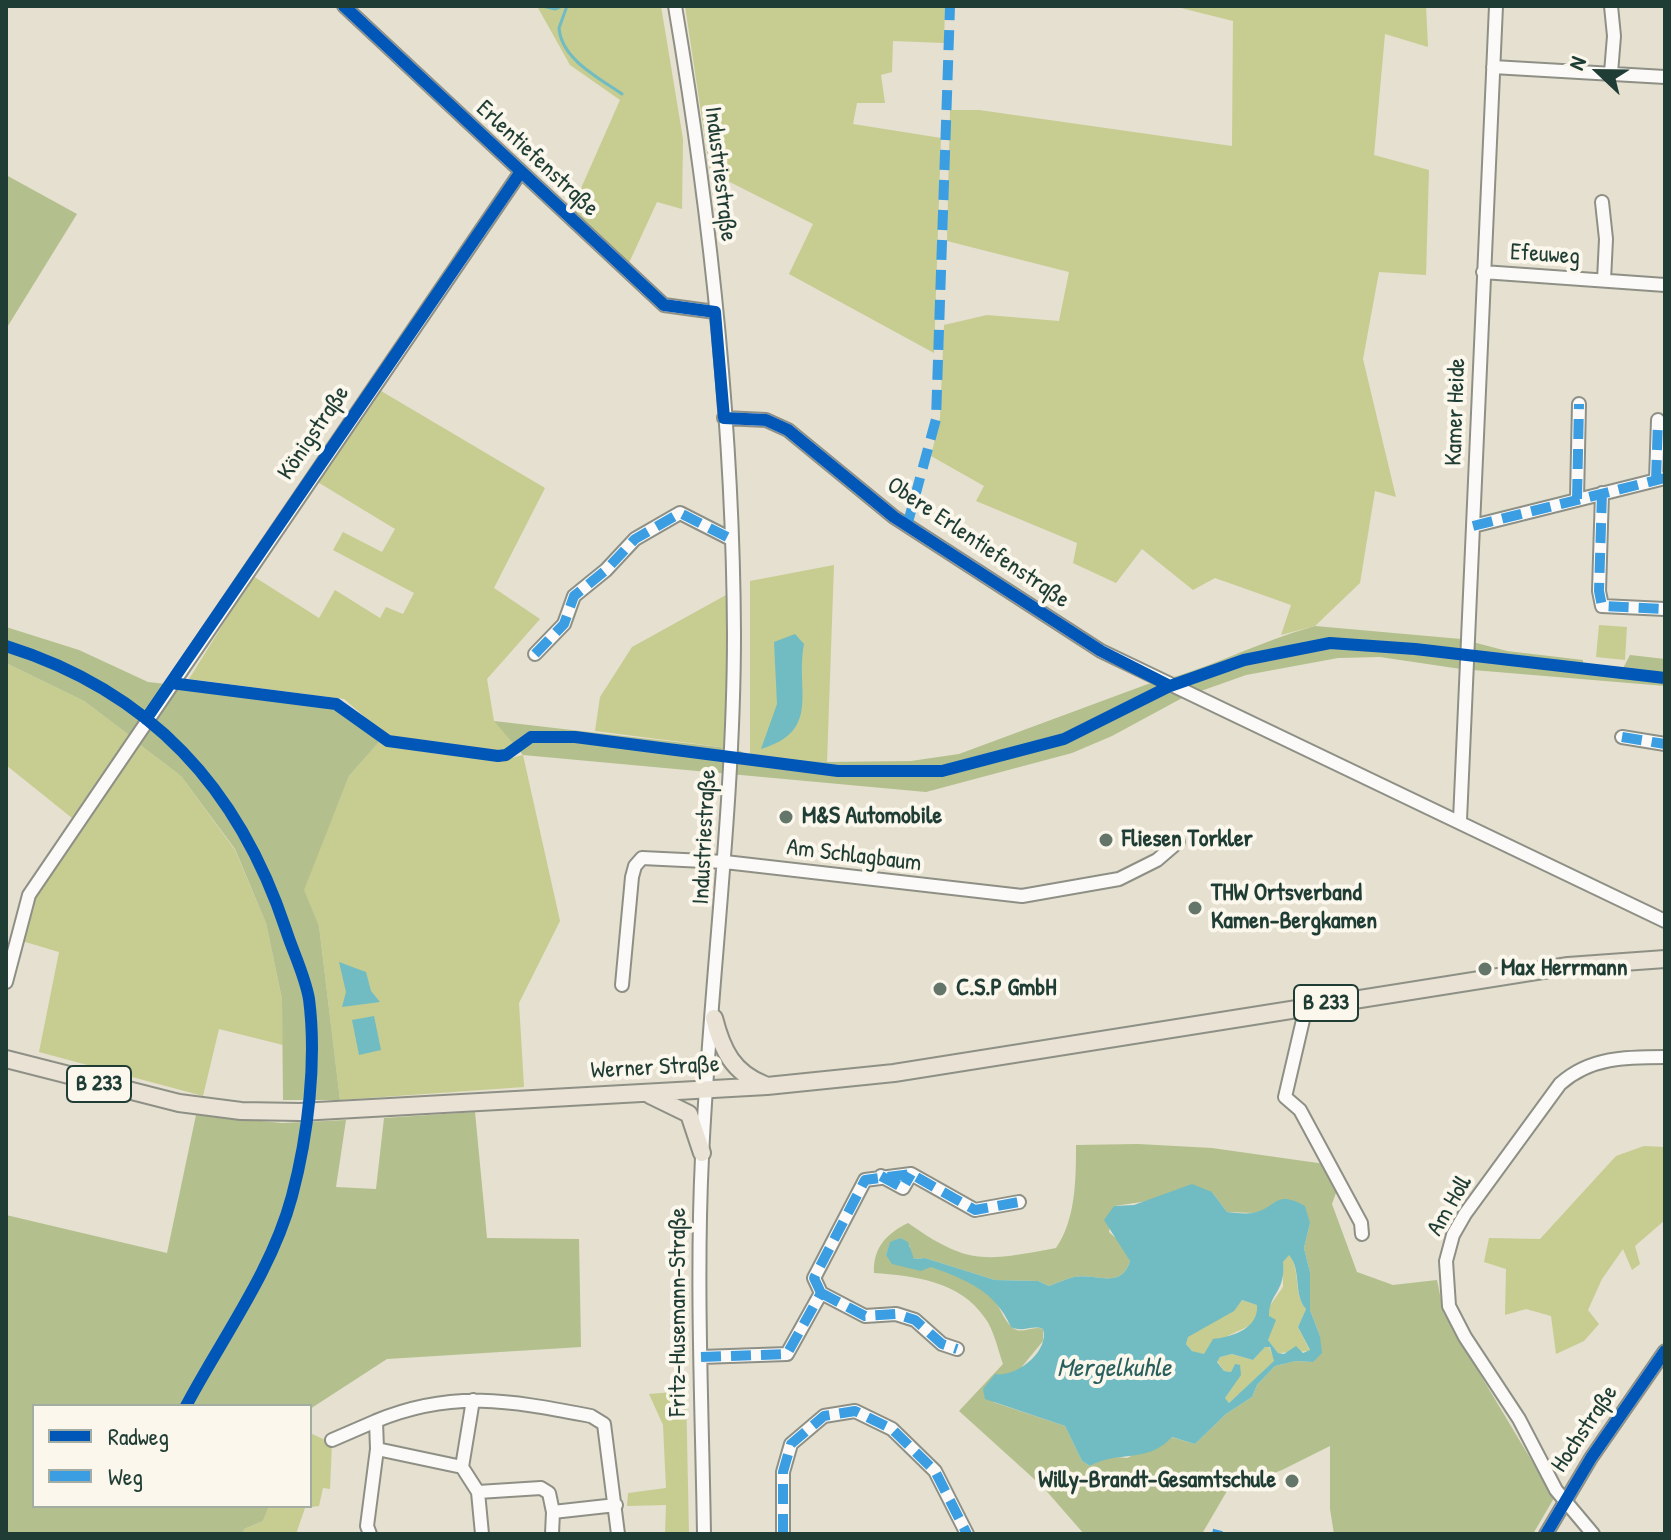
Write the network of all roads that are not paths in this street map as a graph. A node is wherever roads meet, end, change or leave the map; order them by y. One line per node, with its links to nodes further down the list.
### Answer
1 (344, 6): 8 (street, Erlentiefenstraße)
2 (675, 6): 13 (street, Industriestraße)
3 (1496, 6): 5 (street, Kamer Heide)
4 (1611, 6): 6 (street)
5 (1493, 67): 6 (street); 10 (street, Kamer Heide)
6 (1611, 73): 7 (street)
7 (1665, 77)
8 (520, 173): 13 (street, Erlentiefenstraße); 31 (street, Königstraße)
9 (1602, 202): 11 (street, Efeuweg)
10 (1483, 272): 11 (street, Efeuweg); 20 (street, Kamer Heide)
11 (1604, 280): 12 (street, Efeuweg)
12 (1665, 285)
13 (715, 312): 15 (street, Industriestraße)
14 (1579, 404): 19 (street)
15 (724, 418): 21 (street, Industriestraße); 26 (street, Obere Erlentiefenstraße)
16 (1658, 420): 17 (street)
17 (1660, 479): 18 (street)
18 (1602, 493): 19 (street); 22 (street)
19 (1577, 499): 20 (street)
20 (1473, 526): 26 (street, Kamer Heide)
21 (731, 539): 23 (street); 28 (street, Industriestraße)
22 (1665, 609)
23 (535, 654)
24 (1622, 737): 25 (street)
25 (1665, 744)
26 (1460, 820): 29 (street, Obere Erlentiefenstraße)
27 (1178, 842): 28 (street, Am Schlagbaum)
28 (725, 862): 32 (street, Am Schlagbaum); 34 (street, Industriestraße)
29 (1665, 921)
30 (1665, 959): 33 (main road, Werner Straße / B 233)
31 (6, 982)
32 (622, 985)
33 (1306, 1007): 37 (main road, Werner Straße / B 233); 42 (street)
34 (714, 1018): 37 (main road); 38 (street, Industriestraße)
35 (1665, 1057): 53 (street, Am Holl)
36 (6, 1059): 39 (main road, Werner Straße / B 233)
37 (767, 1086): 38 (main road, Werner Straße / B 233)
38 (707, 1089): 39 (main road, Werner Straße / B 233); 40 (street, Fritz-Husemann-Straße)
39 (640, 1093): 40 (main road)
40 (702, 1153): 46 (street, Fritz-Husemann-Straße)
41 (1019, 1202): 43 (street)
42 (1362, 1234)
43 (821, 1293): 44 (street); 46 (street)
44 (957, 1349)
45 (1665, 1351): 53 (street, Hochstraße)
46 (701, 1357): 60 (street, Fritz-Husemann-Straße)
47 (473, 1400): 48 (street); 51 (street); 54 (street)
48 (376, 1421): 49 (street); 50 (street)
49 (332, 1440)
50 (377, 1449): 51 (street); 56 (street)
51 (462, 1467): 52 (street)
52 (478, 1492): 55 (street); 57 (street)
53 (1564, 1499): 63 (street, Hochstraße); 64 (street, Am Holl)
54 (616, 1505): 55 (street); 59 (street)
55 (553, 1512): 58 (street)
56 (370, 1534)
57 (482, 1534)
58 (552, 1534)
59 (618, 1534)
60 (704, 1534)
61 (783, 1534): 62 (street)
62 (967, 1534)
63 (1546, 1534)
64 (1593, 1534)

